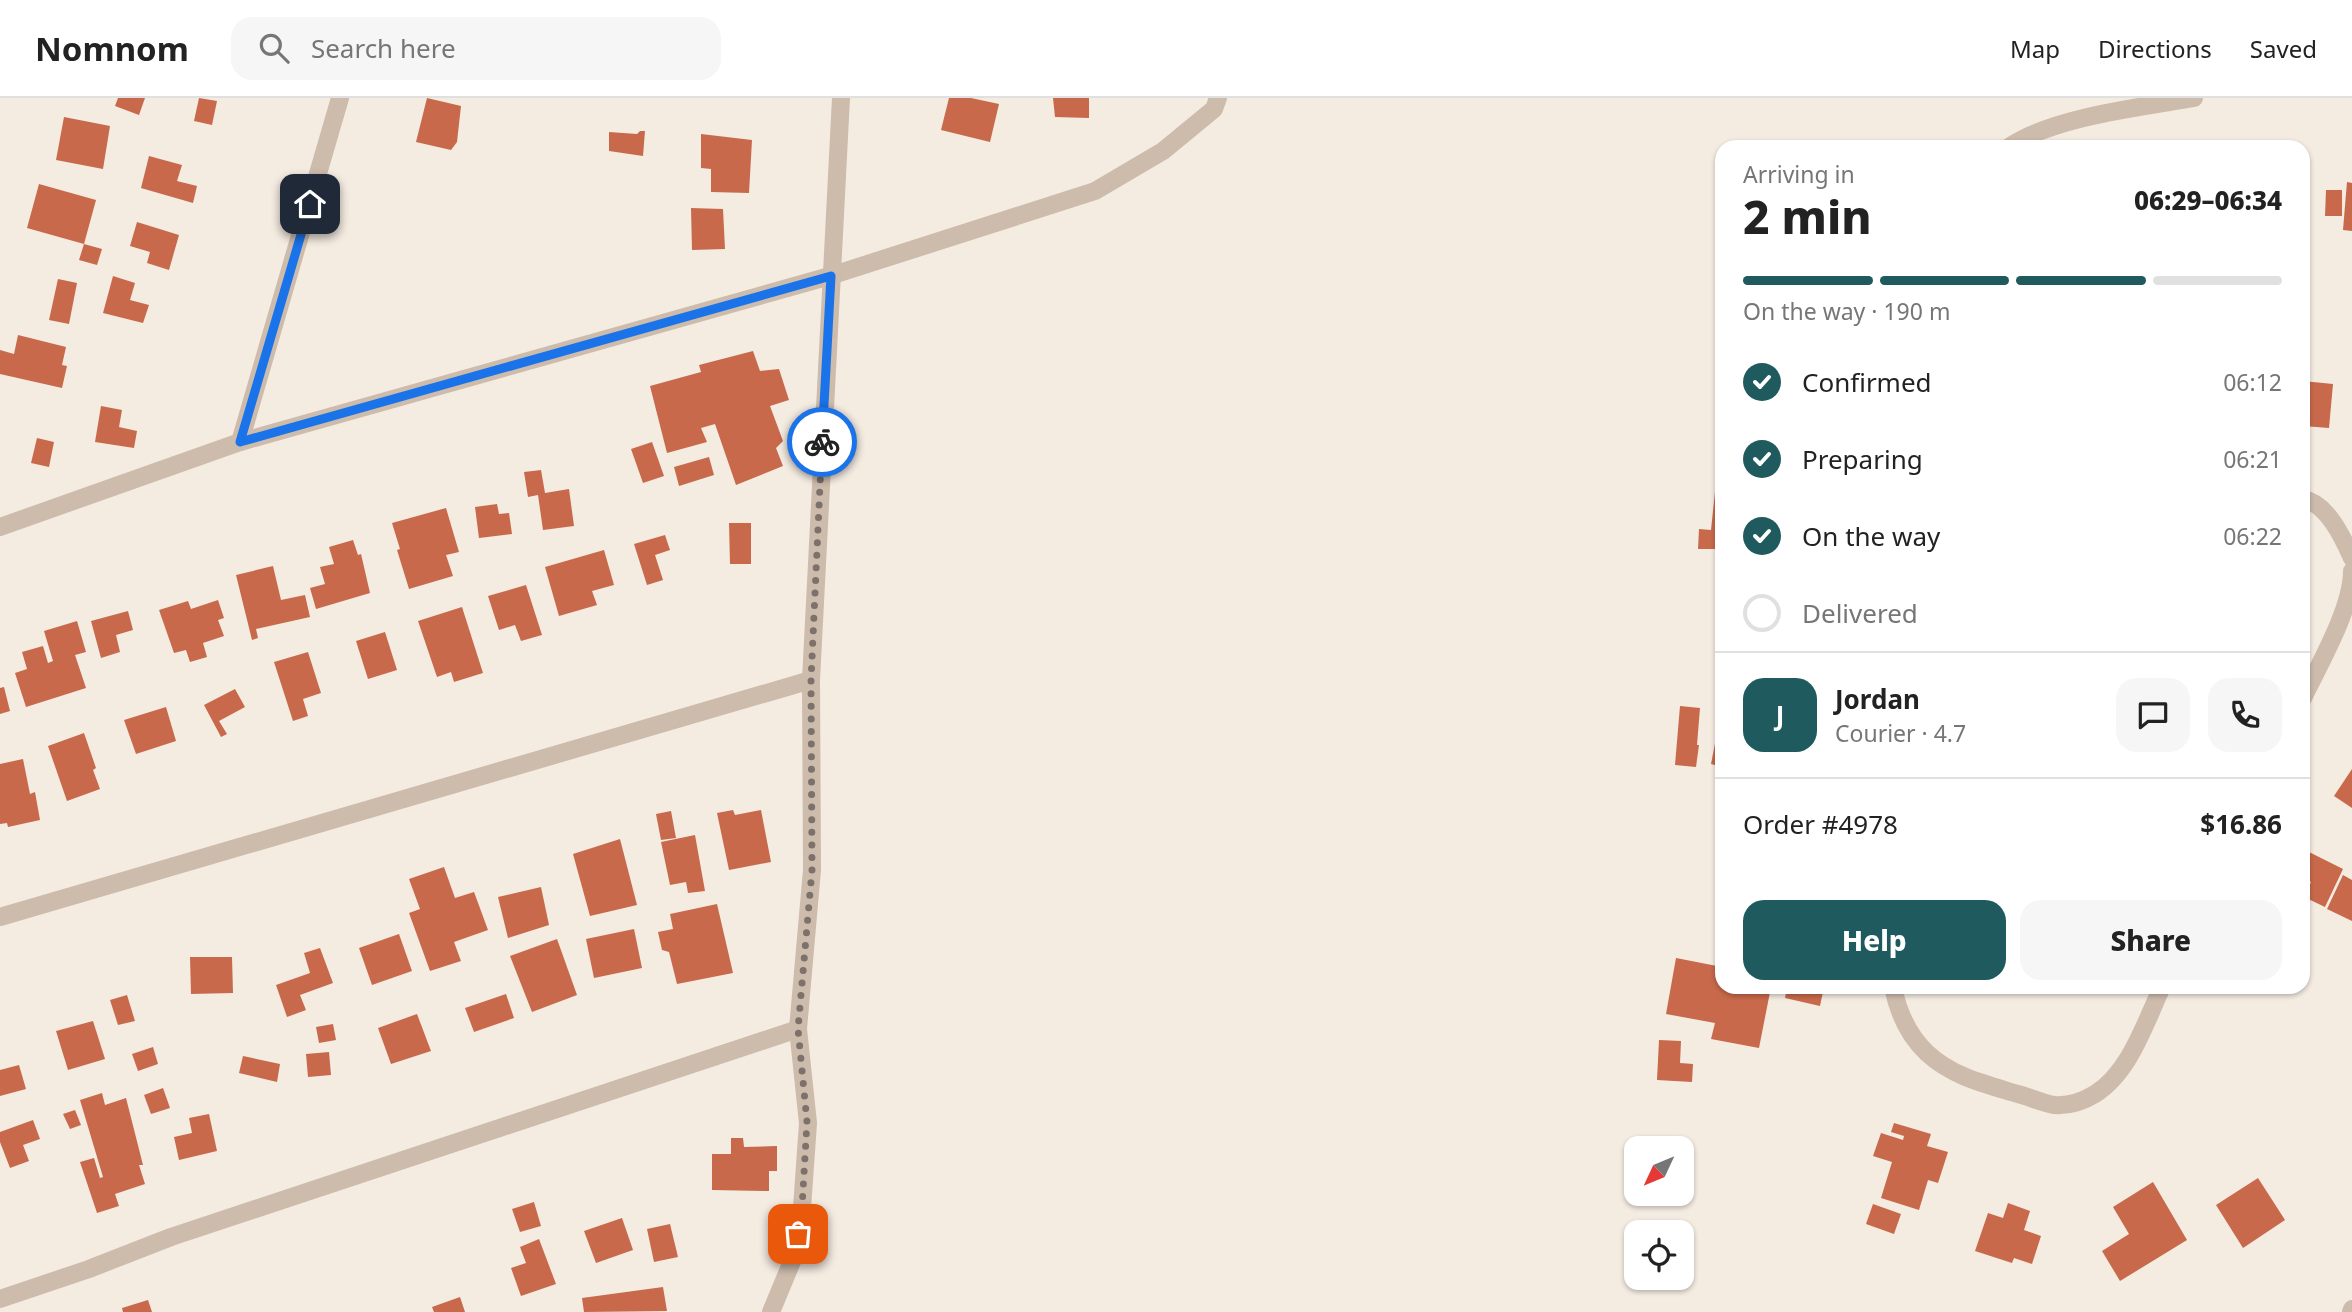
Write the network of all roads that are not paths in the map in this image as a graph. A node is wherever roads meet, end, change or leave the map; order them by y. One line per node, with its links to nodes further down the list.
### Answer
1 (340, 98): 7 (street)
2 (841, 98): 6 (street)
3 (1218, 98): 6 (street)
4 (2194, 98): 5 (street)
5 (2021, 140)
6 (831, 276): 7 (street); 12 (street)
7 (240, 442): 9 (street)
8 (2310, 500): 10 (street)
9 (0, 527)
10 (2352, 558)
11 (2352, 571): 13 (street)
12 (811, 680): 14 (street); 17 (street)
13 (2310, 683)
14 (0, 916)
15 (1895, 994): 16 (street)
16 (2158, 994)
17 (798, 1029): 18 (street); 19 (street)
18 (0, 1299)
19 (771, 1312)

